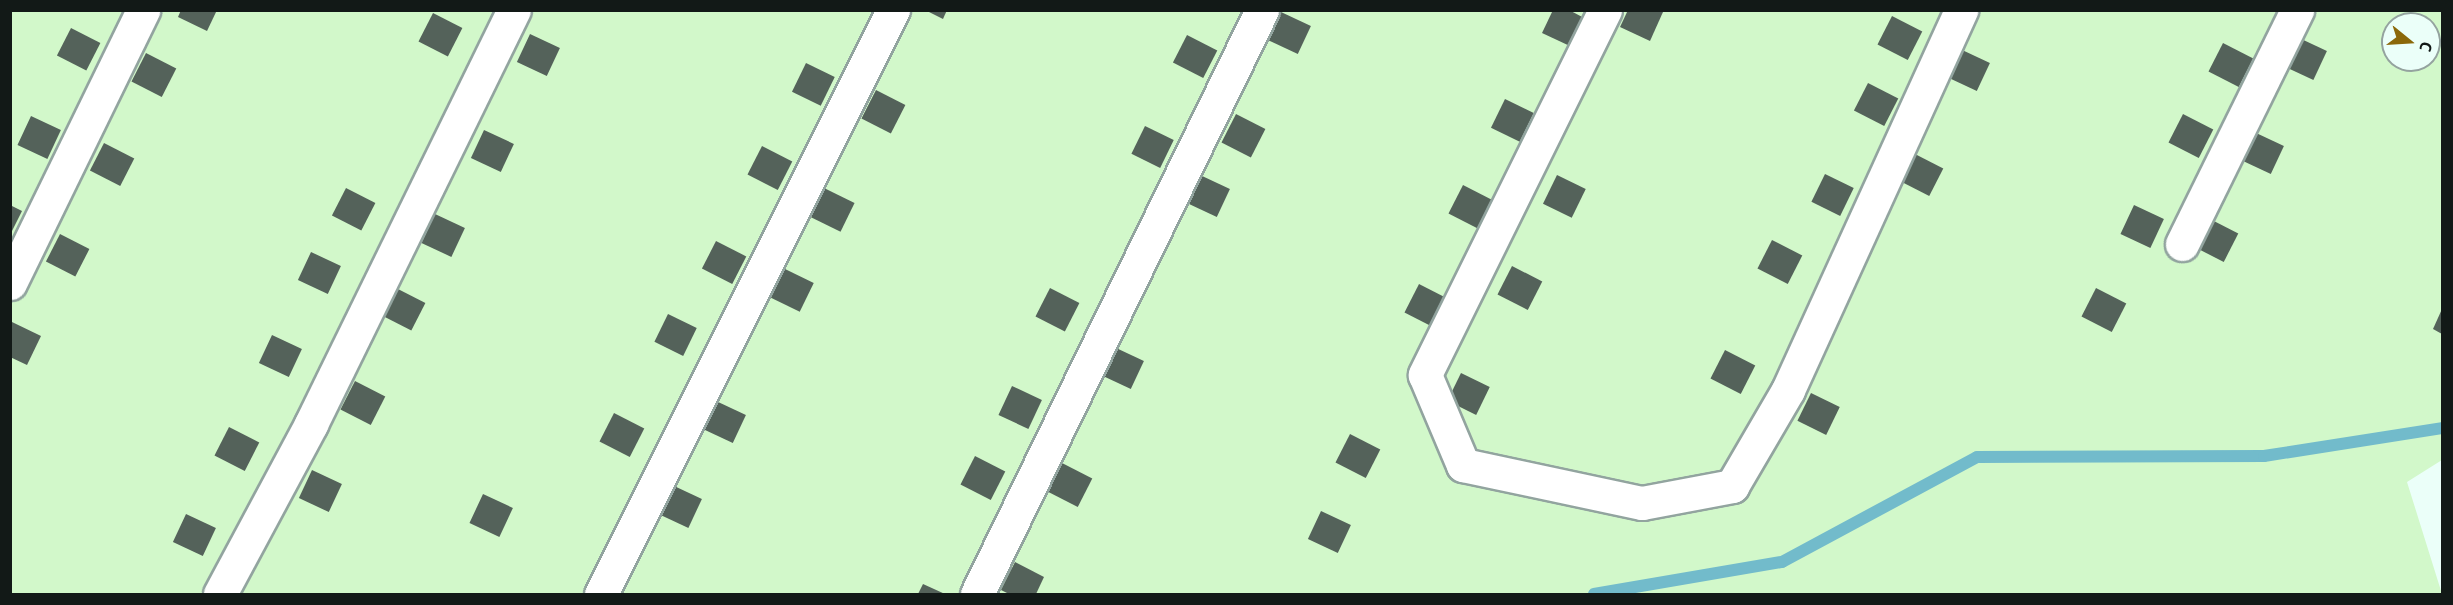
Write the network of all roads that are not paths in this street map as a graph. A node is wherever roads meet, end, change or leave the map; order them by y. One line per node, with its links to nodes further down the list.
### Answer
1 (143, 10): 9 (lane)
2 (514, 10): 10 (lane)
3 (893, 10): 11 (lane)
4 (1262, 10): 12 (lane)
5 (1605, 10): 6 (lane)
6 (1961, 10)
7 (2297, 10): 8 (lane)
8 (2182, 244)
9 (10, 283)
10 (220, 594)
11 (601, 594)
12 (977, 594)

